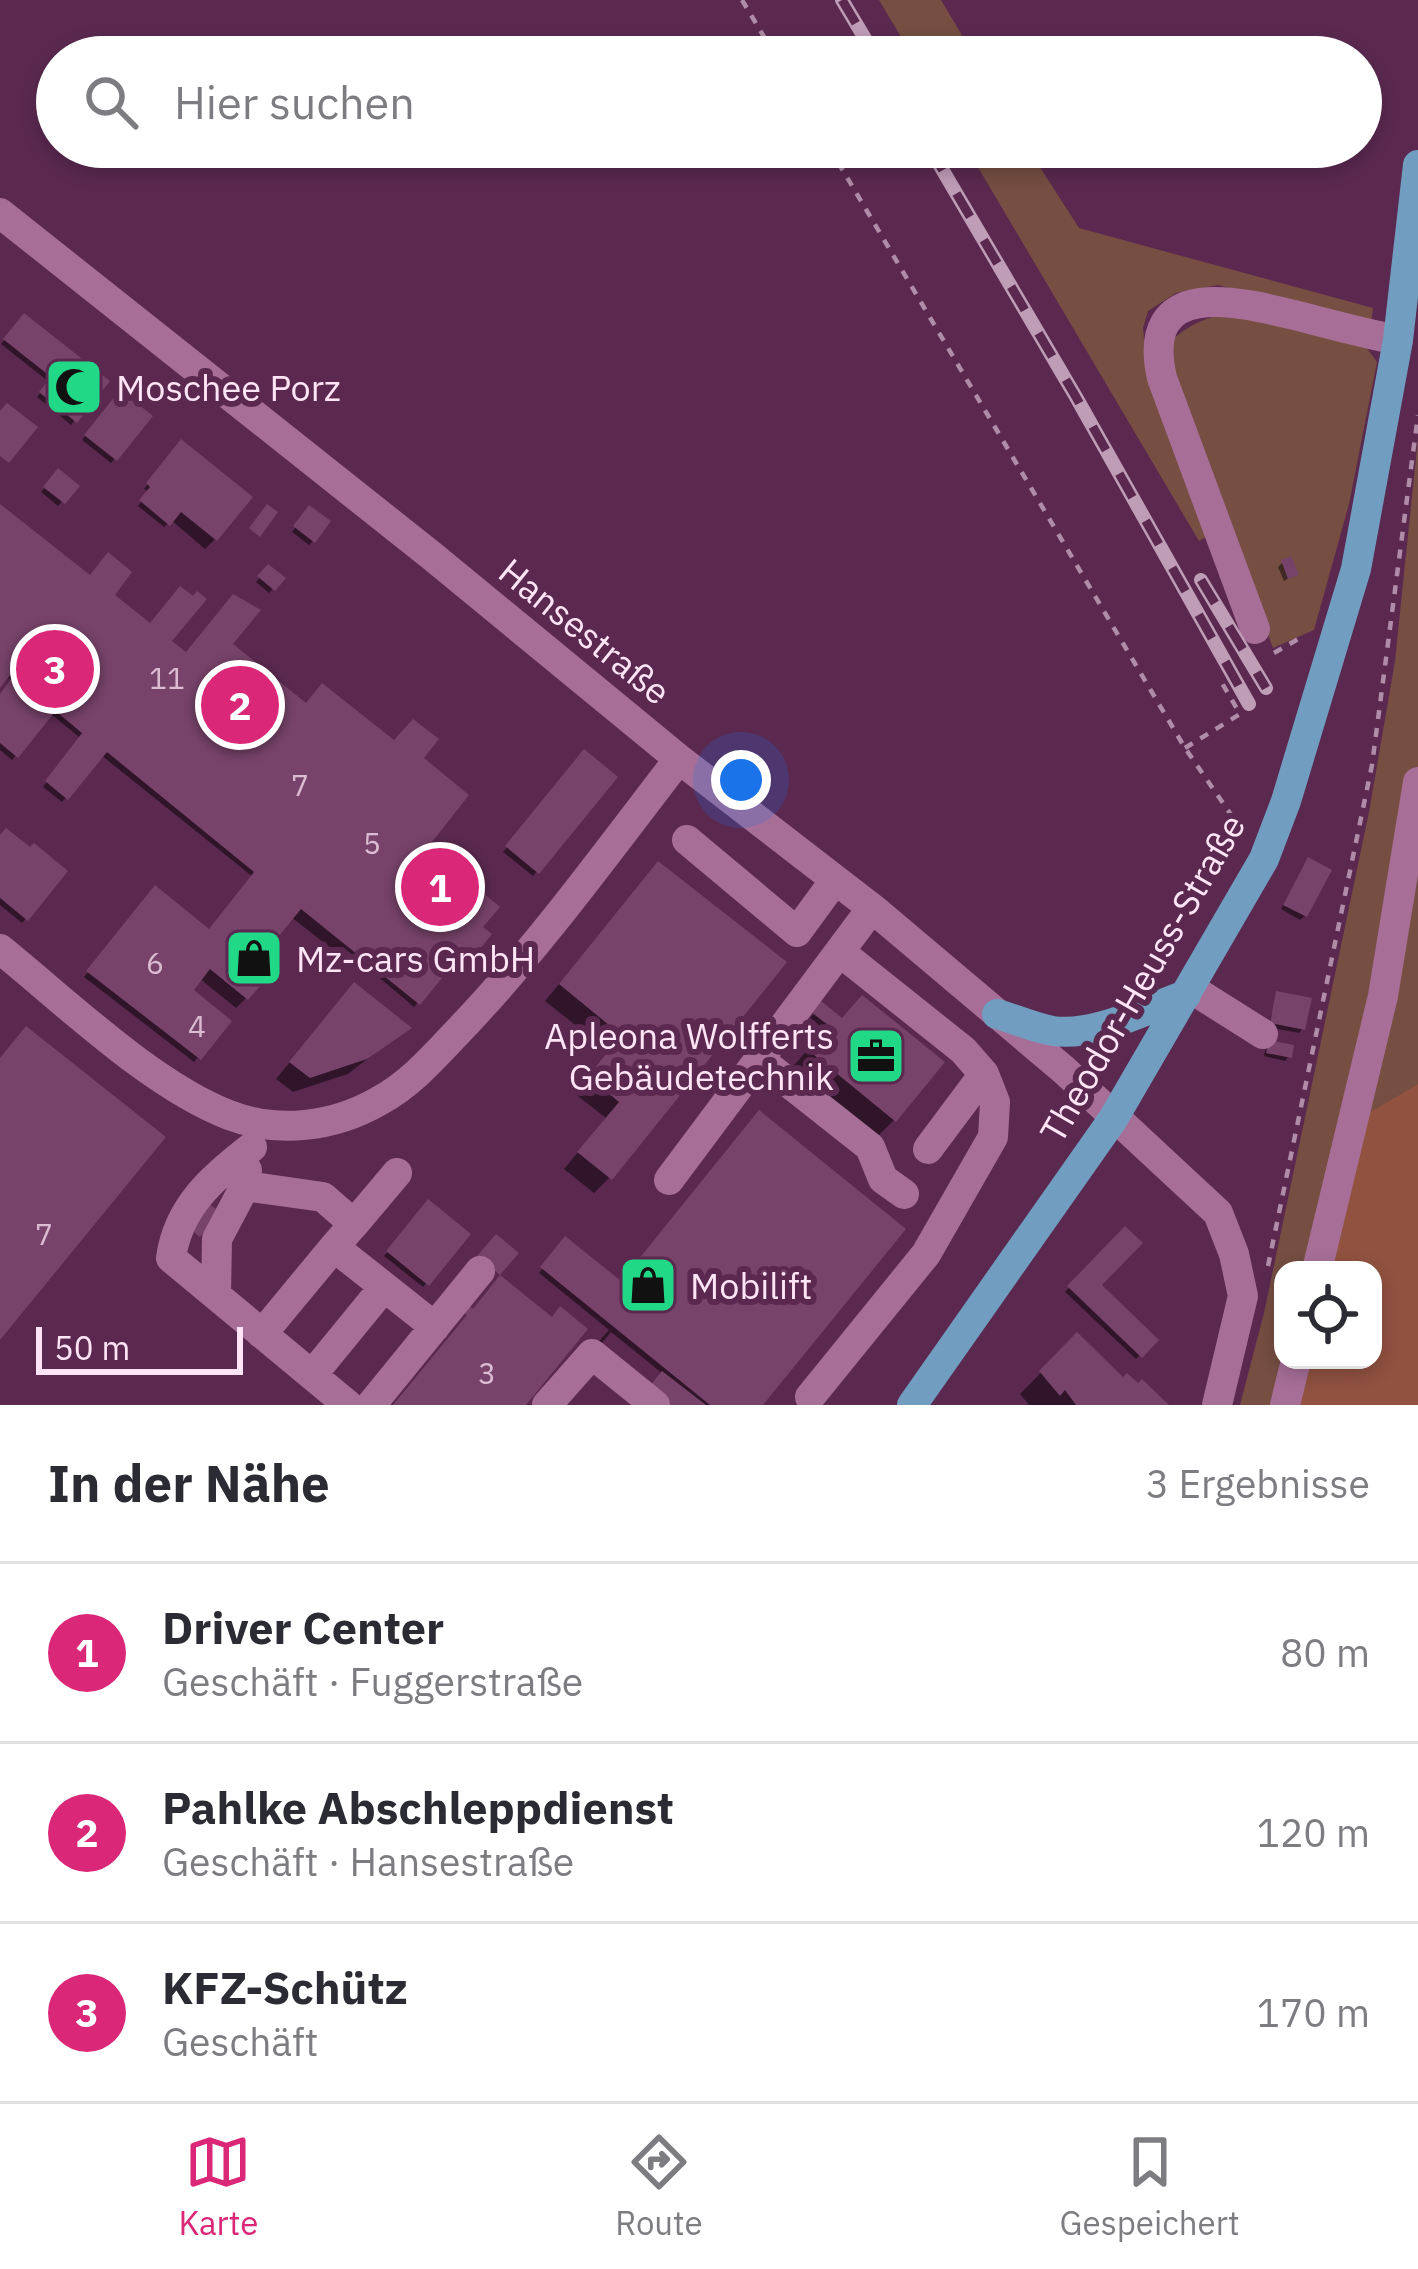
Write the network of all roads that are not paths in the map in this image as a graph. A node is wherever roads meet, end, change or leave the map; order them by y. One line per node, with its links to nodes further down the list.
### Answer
1 (1418, 165): 3 (main road, Theodor-Heuss-Straße)
2 (0, 213): 5 (street, Hansestraße)
3 (1398, 340): 4 (street); 12 (main road, Theodor-Heuss-Straße)
4 (1263, 641)
5 (679, 759): 8 (street, Hansestraße); 18 (street)
6 (1418, 782): 25 (street)
7 (687, 840): 8 (street)
8 (836, 880): 9 (street, Hansestraße)
9 (872, 908): 11 (street); 13 (street, Hansestraße)
10 (0, 949): 18 (street)
11 (840, 952): 15 (street); 16 (street)
12 (1188, 992): 13 (main road); 14 (street); 17 (main road, Theodor-Heuss-Straße)
13 (997, 1014): 17 (street, Hansestraße)
14 (1262, 1034)
15 (760, 1060): 21 (street); 23 (street)
16 (984, 1073): 19 (street); 33 (street)
17 (1113, 1118): 38 (main road, Theodor-Heuss-Straße); 39 (street, Hansestraße)
18 (256, 1135): 22 (street); 28 (street)
19 (928, 1149)
20 (397, 1173): 24 (street)
21 (669, 1180)
22 (244, 1186): 24 (street); 28 (street)
23 (904, 1194)
24 (344, 1236): 27 (street); 30 (street)
25 (1319, 1261)
26 (480, 1271): 29 (street)
27 (384, 1286): 29 (street); 32 (street)
28 (216, 1295): 30 (street)
29 (436, 1327): 35 (street)
30 (262, 1334): 32 (street)
31 (1294, 1369): 40 (street)
32 (312, 1375): 34 (street)
33 (810, 1397)
34 (348, 1405)
35 (370, 1405)
36 (547, 1405): 37 (street)
37 (655, 1405)
38 (912, 1405)
39 (1216, 1405)
40 (1285, 1405)

